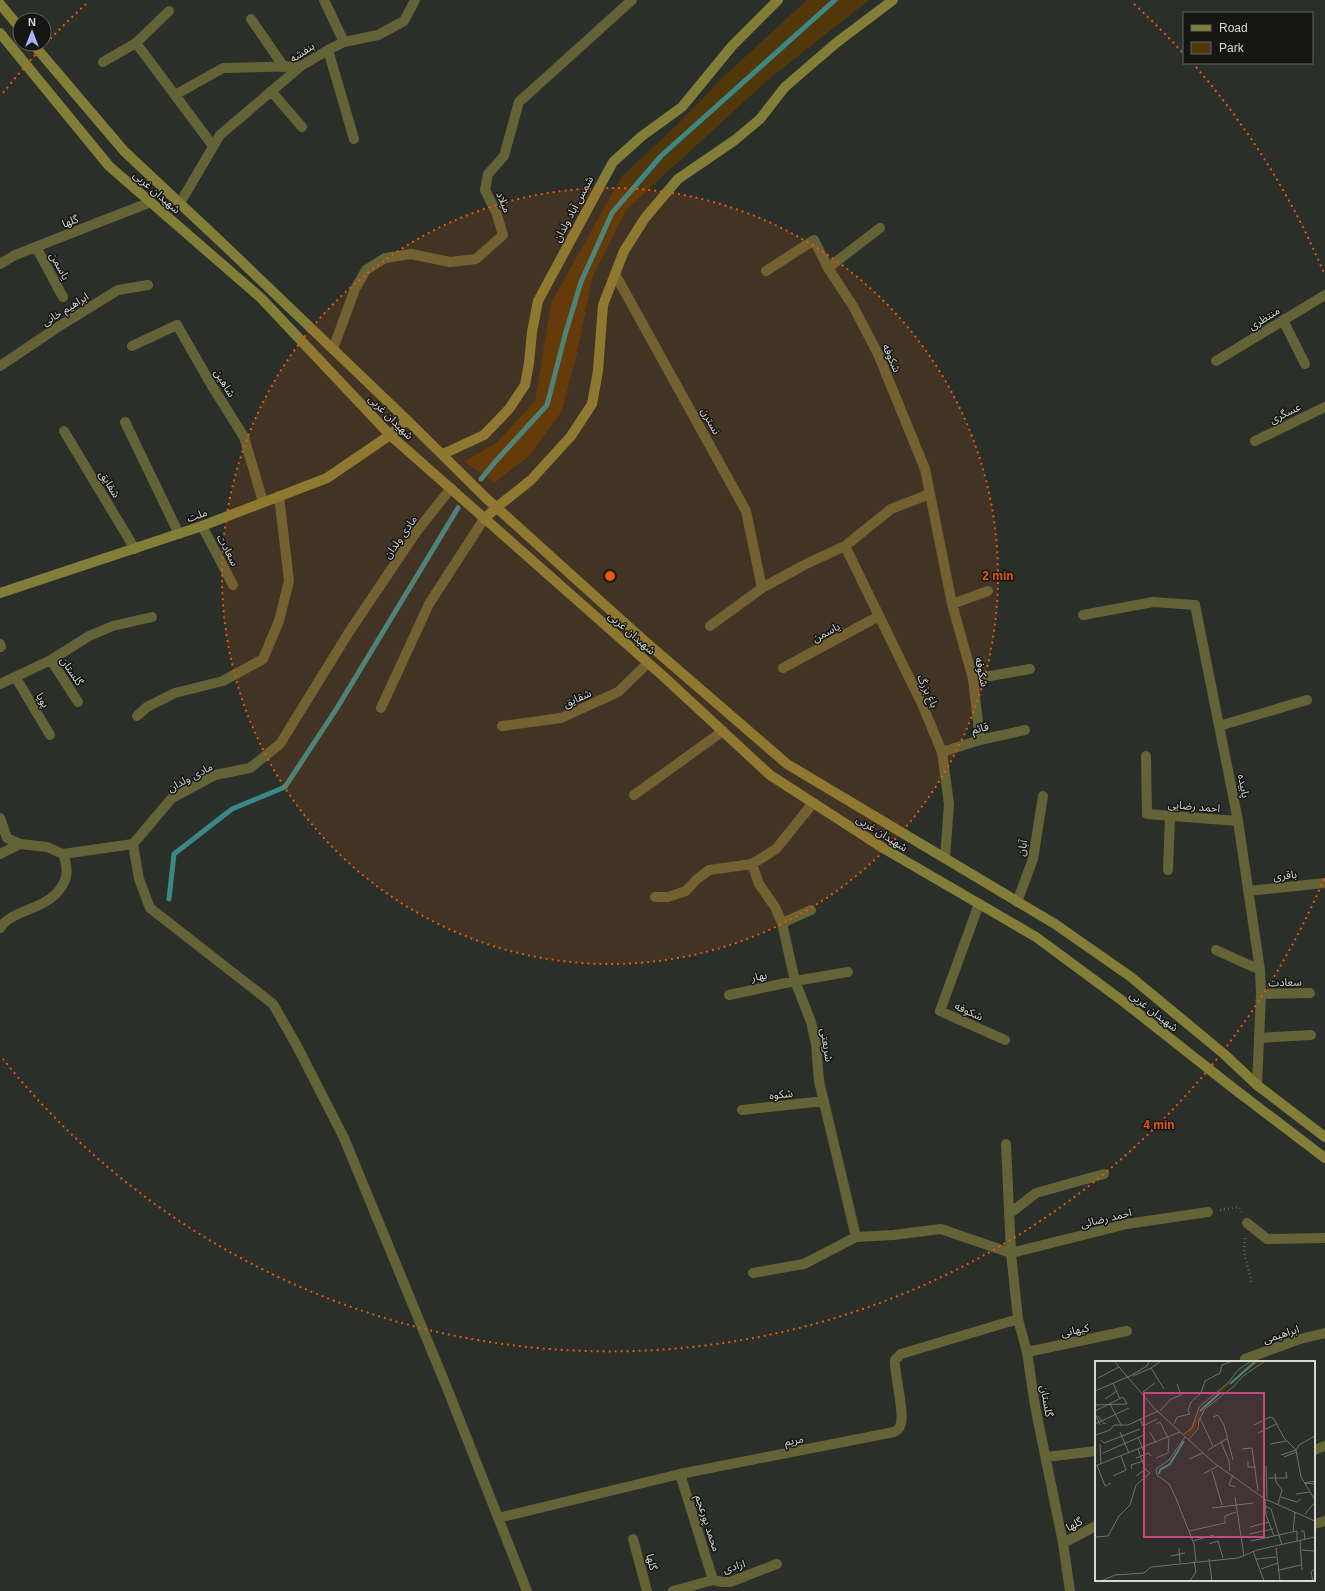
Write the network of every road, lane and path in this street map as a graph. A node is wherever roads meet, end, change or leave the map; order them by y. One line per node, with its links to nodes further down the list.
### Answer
1 (324, 0): 11 (street)
2 (415, 0): 11 (street, بنفشه)
3 (632, 0): 36 (street, میلاد)
4 (778, 0): 46 (main road, شمس آباد ولدان)
5 (893, 0): 30 (main road)
6 (0, 4): 8 (main road)
7 (169, 12): 12 (street)
8 (12, 18)
9 (251, 19): 17 (street)
10 (0, 33): 23 (main road, شهیدان غربی)
11 (344, 42): 13 (street, بنفشه)
12 (136, 43): 15 (street); 19 (street)
13 (328, 50): 16 (street, بنفشه); 21 (street)
14 (40, 52): 24 (main road, شهیدان غربی)
15 (103, 62)
16 (301, 66): 17 (street); 18 (street, بنفشه)
17 (284, 67): 19 (street)
18 (272, 91): 20 (street); 22 (street, بنفشه)
19 (175, 95): 22 (street)
20 (302, 126)
21 (354, 139)
22 (213, 146): 24 (street, بنفشه)
23 (151, 202): 26 (street, گلها); 44 (main road, شهیدان غربی)
24 (180, 203): 36 (main road, شهیدان غربی)
25 (880, 228): 28 (street)
26 (36, 247): 27 (street, گلها); 32 (street, یاسمن)
27 (0, 264)
28 (828, 268): 29 (street, شکوفه); 48 (street, شکوفه)
29 (766, 271)
30 (615, 274): 51 (main road); 58 (street, نسترن)
31 (148, 284): 39 (street, ابراهیم خانی)
32 (63, 297)
33 (1324, 299): 34 (street, منتظری)
34 (1284, 320): 37 (street, منتظری); 38 (street)
35 (132, 346): 50 (street, شاهین)
36 (333, 349): 41 (main road, شهیدان غربی)
37 (1216, 361)
38 (1305, 364)
39 (0, 366)
40 (1325, 407): 45 (street, عسگری)
41 (407, 420): 44 (main road, ملت); 46 (main road, شهیدان غربی)
42 (125, 422): 54 (street)
43 (64, 431): 56 (street, شقایق)
44 (390, 435): 47 (main road, شهیدان غربی); 49 (main road, ملت)
45 (1255, 441)
46 (443, 454): 51 (main road, شهیدان غربی)
47 (451, 488): 52 (main road, شهیدان غربی); 92 (street, مادی ولدان)
48 (930, 494): 55 (street); 61 (street, شکوفه)
49 (280, 496): 50 (main road, ملت); 76 (street)
50 (263, 502): 53 (main road, ملت)
51 (496, 507): 52 (main road); 95 (main road, شهیدان غربی)
52 (484, 519): 67 (main road, شهیدان غربی); 75 (street)
53 (202, 526): 54 (main road, ملت); 57 (street, سعادت)
54 (179, 534): 56 (main road, ملت)
55 (845, 546): 58 (street); 63 (street, باغ بزرگ)
56 (135, 549): 60 (main road, ملت)
57 (233, 585)
58 (762, 588): 65 (street)
59 (988, 591): 61 (street)
60 (0, 593)
61 (952, 604): 71 (street, شکوفه)
62 (1083, 615): 78 (street, پابیده)
63 (879, 616): 68 (street, یاسمن); 83 (street, باغ بزرگ)
64 (152, 617): 66 (street)
65 (710, 626)
66 (51, 660): 70 (street, گلستان); 74 (street, گلستان)
67 (648, 663): 77 (street, شقایق); 80 (main road, شهیدان غربی)
68 (783, 668)
69 (1030, 669): 71 (street)
70 (16, 678): 72 (street, گلستان); 81 (street, پویا)
71 (972, 679): 82 (street, شکوفه)
72 (0, 684)
73 (1307, 700): 78 (street)
74 (78, 702)
75 (381, 708)
76 (137, 716)
77 (502, 726)
78 (1219, 726): 90 (street, پابیده)
79 (1025, 730): 82 (street, قائم)
80 (723, 732): 85 (street); 87 (main road, شهیدان غربی)
81 (50, 735)
82 (980, 740): 83 (street, قائم)
83 (942, 752): 95 (street, باغ بزرگ)
84 (1146, 756): 88 (street, احمد رضایی)
85 (634, 795)
86 (1042, 796): 101 (street, آبان)
87 (813, 803): 96 (street); 102 (main road, شهیدان غربی)
88 (1170, 816): 90 (street, احمد رضایی); 97 (street)
89 (0, 818): 91 (street)
90 (1238, 821): 99 (street, پابیده)
91 (20, 844): 93 (street); 94 (street)
92 (133, 844): 94 (street); 140 (street)
93 (0, 854)
94 (63, 854): 105 (street)
95 (945, 858): 101 (main road, شهیدان غربی)
96 (752, 864): 100 (street); 104 (street, شریعتی)
97 (1168, 870)
98 (1325, 883): 99 (street, باقری)
99 (1248, 891): 107 (street, پابیده)
100 (655, 897)
101 (1017, 902): 116 (main road, شهیدان غربی)
102 (979, 904): 115 (street, شکوفه); 121 (main road, شهیدان غربی)
103 (811, 910): 104 (street)
104 (782, 923): 109 (street, شریعتی)
105 (0, 928)
106 (1216, 950): 107 (street)
107 (1260, 970): 111 (street, پابیده)
108 (848, 972): 109 (street, بهار)
109 (795, 981): 112 (street, بهار); 117 (street, شریعتی)
110 (1310, 993): 111 (street, سعادت)
111 (1261, 994): 114 (street, پابیده)
112 (729, 995)
113 (1311, 1035): 114 (street)
114 (1259, 1038): 116 (street, پابیده)
115 (1006, 1040)
116 (1257, 1086): 119 (main road, شهیدان غربی)
117 (824, 1101): 118 (street, شکوه); 126 (street, شریعتی)
118 (742, 1110)
119 (1325, 1137)
120 (1006, 1144): 124 (street, گلستان)
121 (1325, 1158)
122 (1104, 1174): 124 (street)
123 (1208, 1212): 128 (street, احمد رضائی)
124 (1009, 1214): 128 (street, گلستان)
125 (1247, 1223): 127 (street)
126 (856, 1237): 128 (street); 129 (street)
127 (1325, 1238)
128 (1011, 1253): 130 (street, گلستان)
129 (753, 1273)
130 (1018, 1319): 133 (street, گلستان); 139 (street, مریم)
131 (1127, 1331): 133 (street, کیهانی)
132 (1325, 1332): 134 (street, ابراهیمی)
133 (1027, 1352): 138 (street, گلستان)
134 (1245, 1358)
135 (1325, 1446): 136 (street)
136 (1315, 1450)
137 (1095, 1451): 138 (street)
138 (1046, 1457): 145 (street, گلستان)
139 (680, 1474): 140 (street, مریم); 147 (street, محمد پورعجم)
140 (498, 1518): 148 (street)
141 (1325, 1521): 142 (street)
142 (1315, 1524)
143 (1095, 1527): 145 (street, گلها)
144 (633, 1539): 149 (street, گلها)
145 (1063, 1543): 151 (street, گلستان)
146 (778, 1564): 147 (street, ازادی)
147 (713, 1580): 150 (street, ازادی)
148 (527, 1591)
149 (647, 1591)
150 (673, 1591)
151 (1070, 1591)

